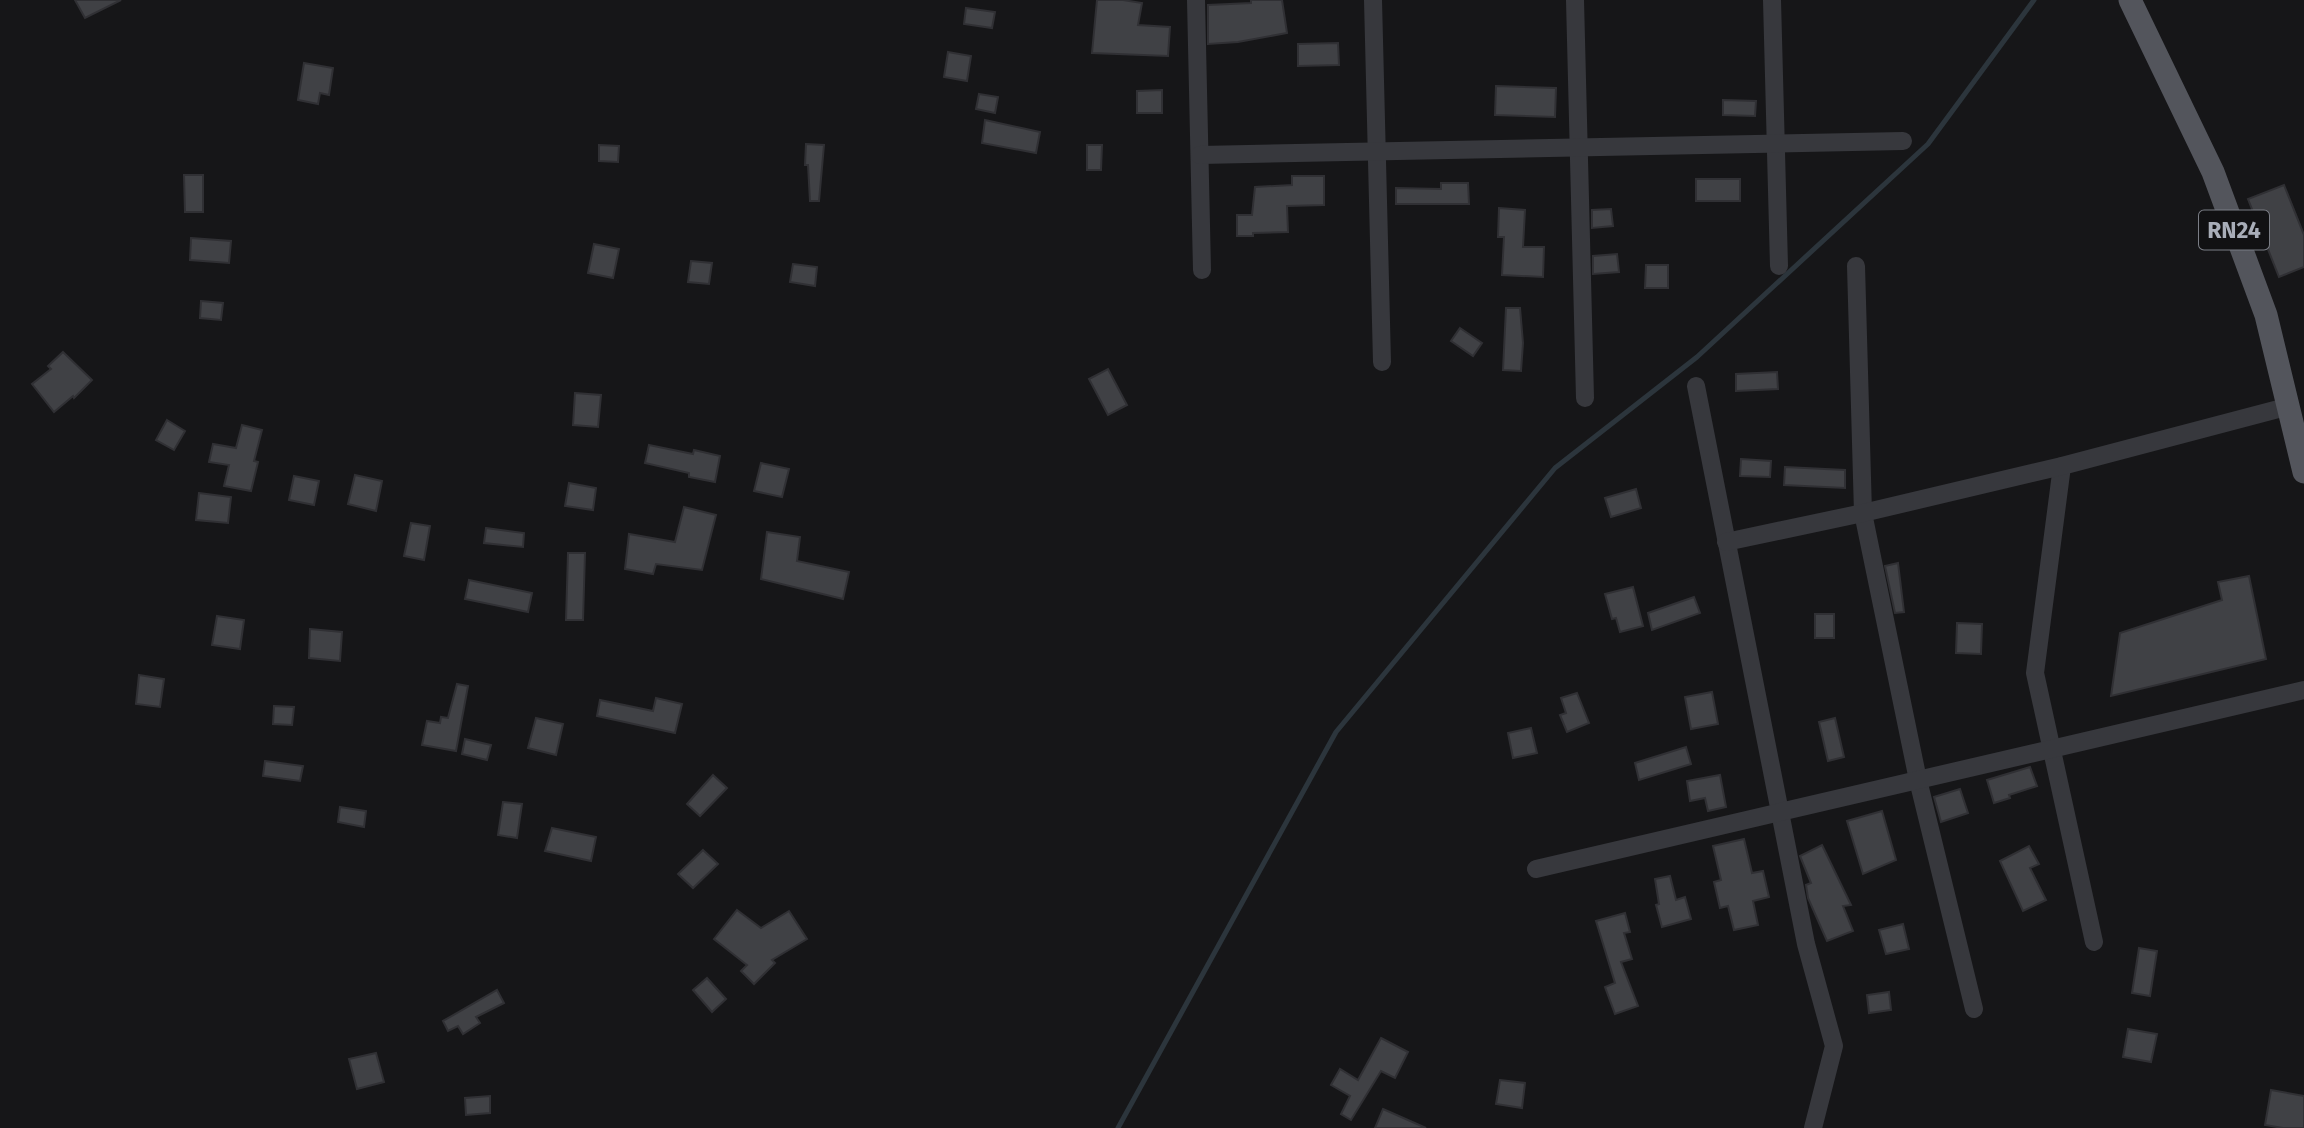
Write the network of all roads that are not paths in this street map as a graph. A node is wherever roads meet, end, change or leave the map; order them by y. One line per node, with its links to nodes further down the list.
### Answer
1 (1196, 0): 10 (street)
2 (1373, 0): 9 (street)
3 (1575, 0): 8 (street)
4 (1772, 0): 7 (street)
5 (2130, 0): 17 (main road, RN24)
6 (1903, 141): 7 (street)
7 (1776, 144): 8 (street); 11 (street)
8 (1579, 147): 9 (street); 16 (street)
9 (1377, 152): 10 (street); 14 (street)
10 (1200, 155): 13 (street)
11 (1779, 266)
12 (1856, 266): 20 (street)
13 (1202, 270)
14 (1382, 362)
15 (1696, 386): 21 (street)
16 (1585, 398)
17 (2296, 417): 18 (street); 19 (main road, RN24)
18 (2062, 466): 20 (street); 23 (street)
19 (2304, 472)
20 (1863, 513): 21 (street); 24 (street)
21 (1726, 542): 25 (street)
22 (2304, 690): 23 (street)
23 (2052, 749): 24 (street); 27 (street)
24 (1918, 780): 25 (street); 28 (street)
25 (1780, 812): 26 (street); 29 (street)
26 (1536, 869)
27 (2094, 942)
28 (1974, 1009)
29 (1813, 1128)

